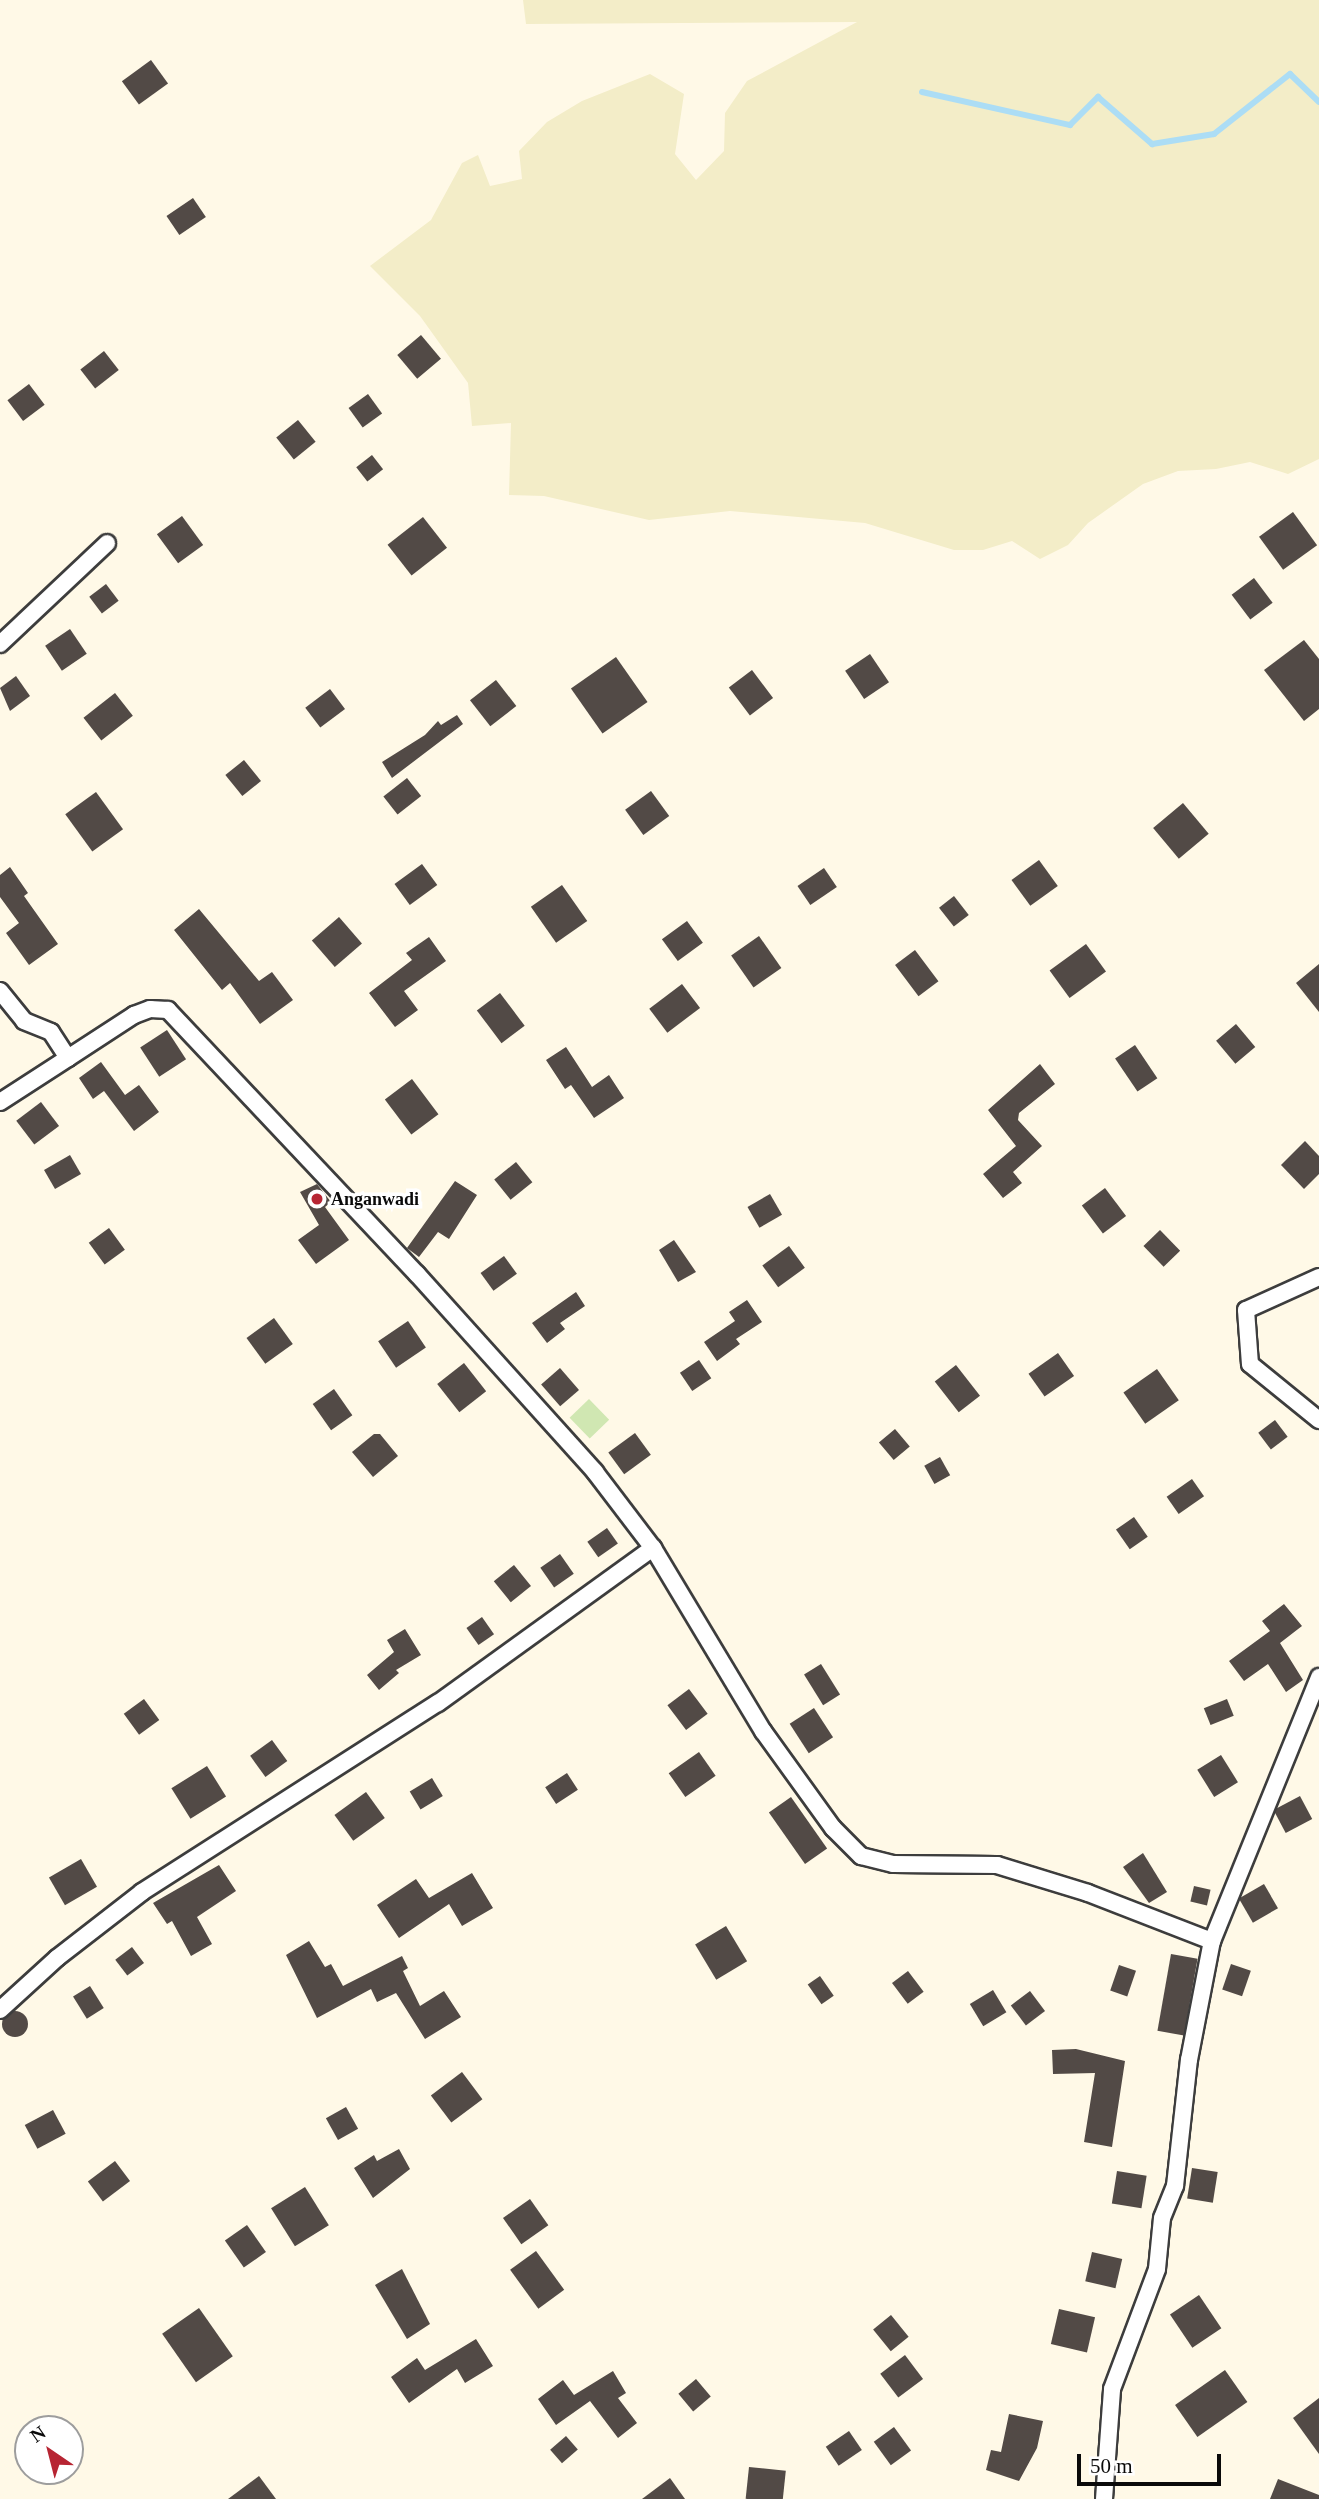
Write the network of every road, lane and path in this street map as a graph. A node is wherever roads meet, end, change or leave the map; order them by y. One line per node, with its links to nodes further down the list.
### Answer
1 (107, 543): 2 (street)
2 (0, 644)
3 (0, 992): 4 (street)
4 (68, 1058): 5 (street); 8 (street)
5 (0, 1102)
6 (1319, 1277): 7 (street)
7 (1319, 1420)
8 (653, 1548): 10 (street); 11 (street)
9 (1319, 1677): 10 (street)
10 (1212, 1941): 12 (street)
11 (0, 2010)
12 (1104, 2499)

